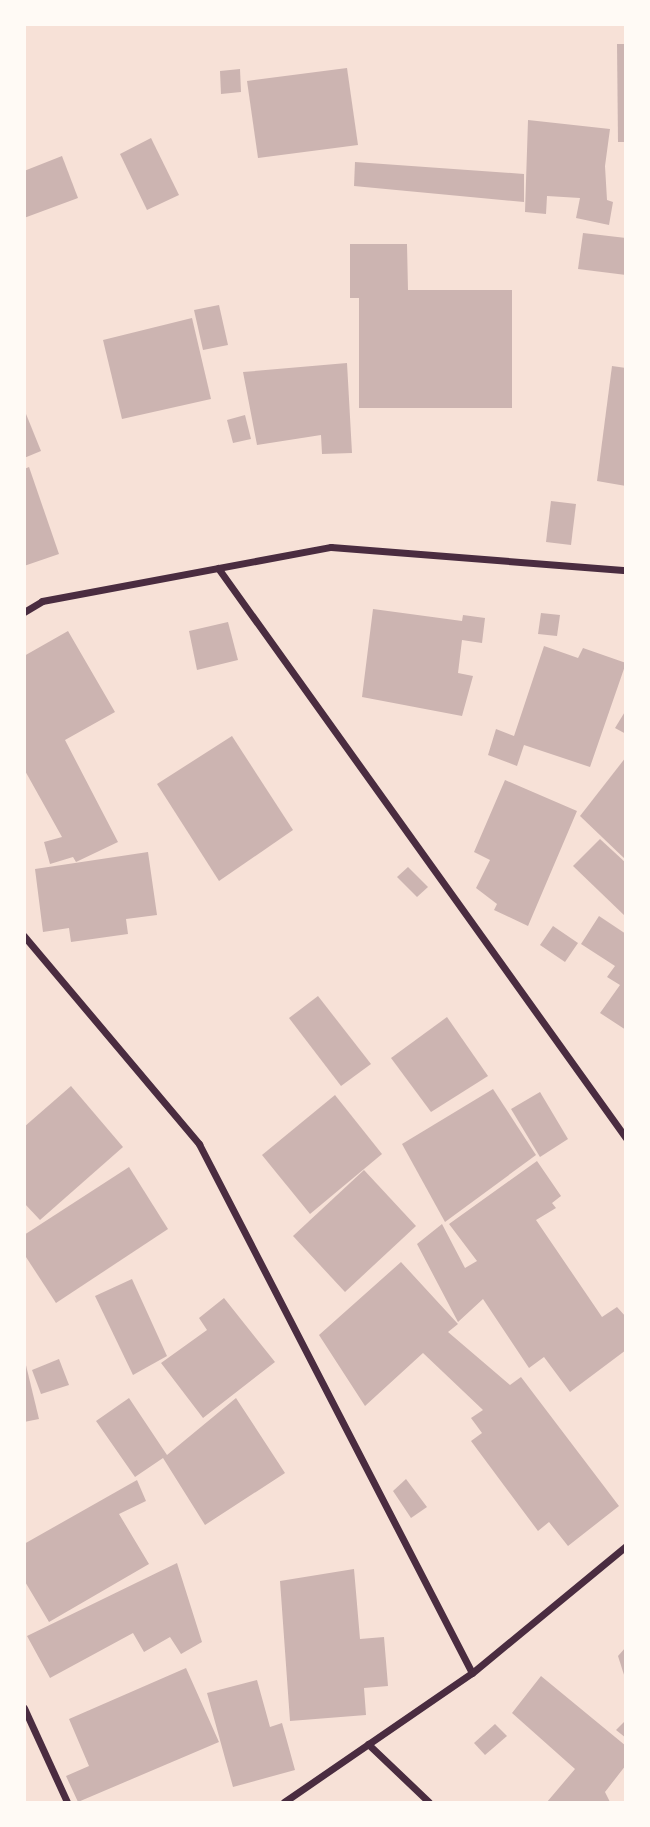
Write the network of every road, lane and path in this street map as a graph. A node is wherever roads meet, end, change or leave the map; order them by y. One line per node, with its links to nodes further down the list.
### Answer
1 (218, 568): 2 (street); 3 (street); 5 (street)
2 (625, 570)
3 (24, 611)
4 (24, 936): 7 (street)
5 (625, 1138)
6 (625, 1546): 7 (street)
7 (472, 1672): 9 (street)
8 (24, 1707): 10 (street)
9 (368, 1744): 11 (street); 12 (street)
10 (67, 1802)
11 (284, 1802)
12 (429, 1802)

